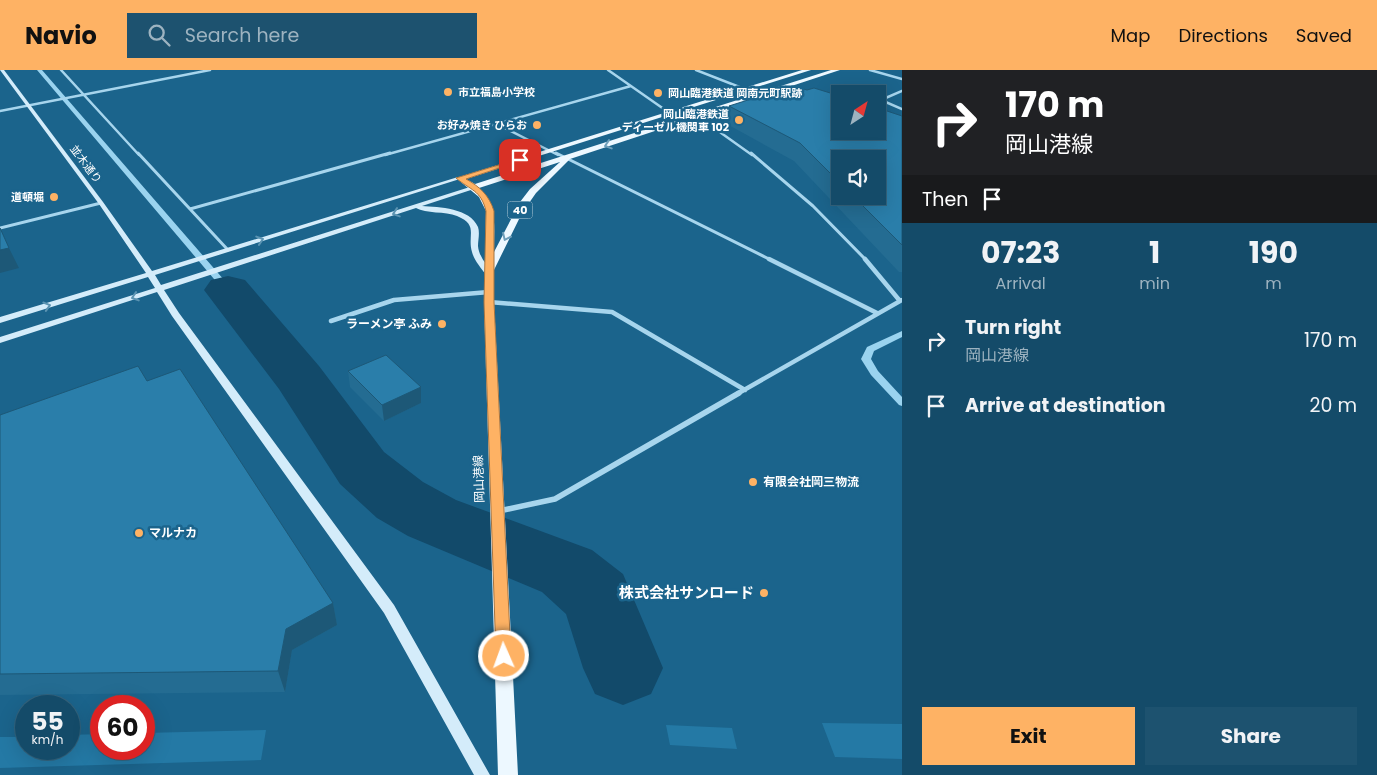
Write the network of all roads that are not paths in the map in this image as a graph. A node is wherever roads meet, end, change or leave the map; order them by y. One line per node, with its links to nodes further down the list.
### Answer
1 (2, 70): 16 (street, 並木通り)
2 (61, 70): 14 (street)
3 (210, 70): 8 (street)
4 (608, 70): 11 (street)
5 (696, 70): 12 (street)
6 (808, 70): 12 (main road)
7 (870, 70): 10 (street)
8 (200, 71): 14 (street)
9 (832, 71): 15 (main road)
10 (902, 80)
11 (631, 86): 20 (street); 23 (street)
12 (744, 90): 15 (street); 17 (main road)
13 (902, 91): 18 (street)
14 (83, 94): 16 (street); 30 (street)
15 (760, 95): 21 (main road)
16 (27, 106): 19 (street); 28 (street, 並木通り)
17 (686, 108): 20 (main road); 21 (street)
18 (902, 109)
19 (0, 111)
20 (669, 113): 22 (street); 24 (main road)
21 (698, 116): 22 (main road); 37 (street)
22 (681, 121): 25 (main road, one-way to 25)
23 (496, 123): 24 (street); 30 (street)
24 (551, 150): 25 (street); 26 (main road)
25 (566, 158): 27 (main road); 33 (main road, 40, one-way to 33); 38 (street)
26 (460, 178): 27 (main road, 岡山港線 / 40); 32 (street, one-way to 26)
27 (476, 187): 29 (street); 33 (main road, 岡山港線 / 40)
28 (101, 203): 31 (street); 34 (street, 並木通り)
29 (412, 208): 33 (street); 35 (street, one-way to 35)
30 (190, 209): 32 (street)
31 (0, 228)
32 (228, 250): 34 (street)
33 (489, 273): 36 (main road, 岡山港線 / 40)
34 (150, 274): 35 (street, 並木通り); 39 (street, one-way to 34)
35 (159, 289): 41 (street, one-way to 41); 44 (street, 並木通り)
36 (489, 297): 40 (street); 42 (street); 43 (main road, 岡山港線 / 40)
37 (901, 301): 38 (street)
38 (877, 313): 42 (street)
39 (0, 320)
40 (331, 321)
41 (0, 340)
42 (745, 390): 43 (street)
43 (497, 512): 45 (main road, 岡山港線 / 40)
44 (482, 775)
45 (508, 775)

